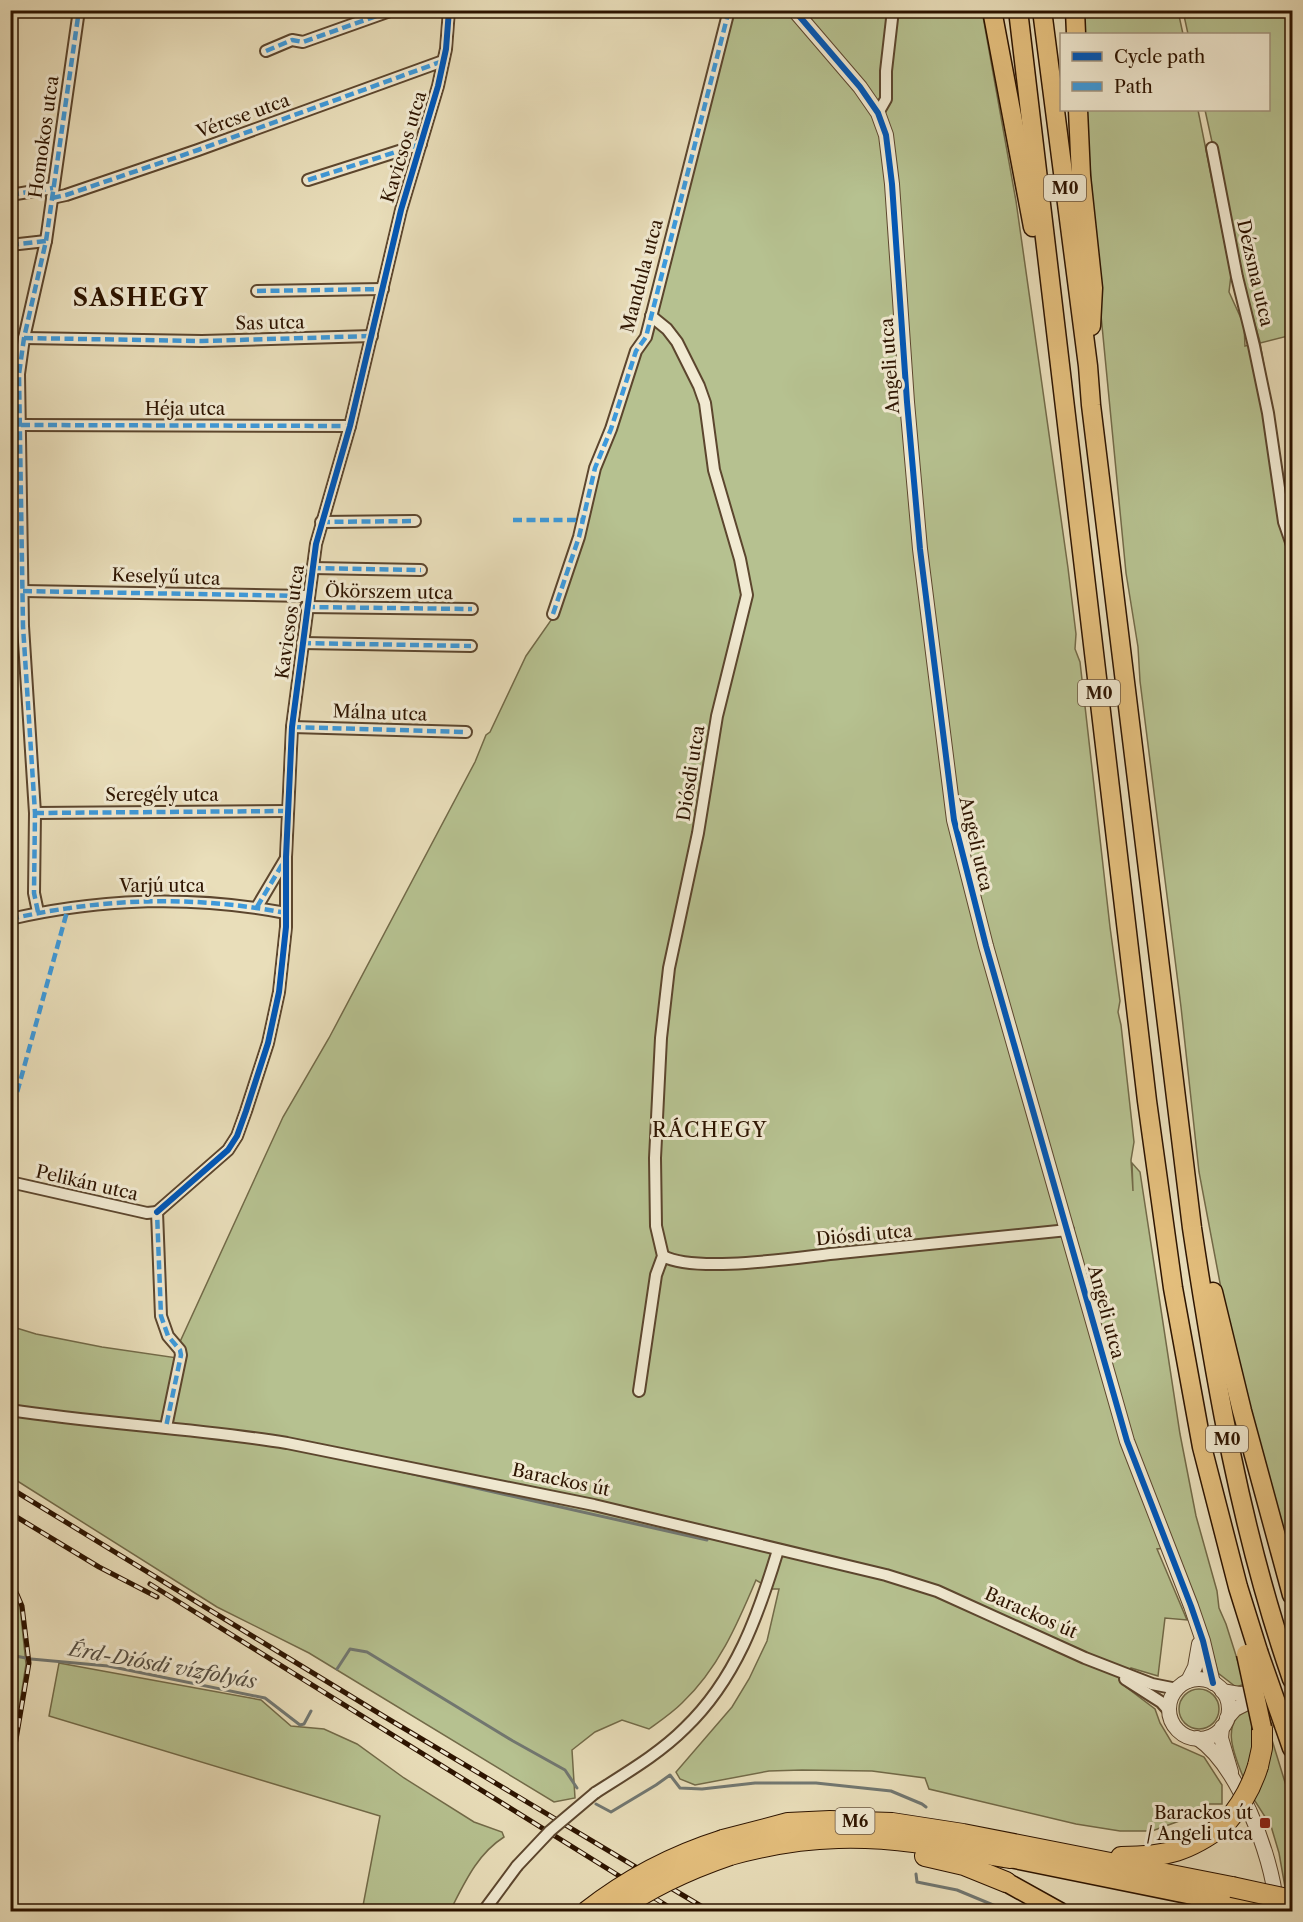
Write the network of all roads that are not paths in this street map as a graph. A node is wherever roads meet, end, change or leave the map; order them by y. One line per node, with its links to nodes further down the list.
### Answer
1 (79, 10): 19 (street, Homokos utca)
2 (393, 10): 12 (street)
3 (449, 10): 13 (street, Kavicsos utca)
4 (729, 10): 26 (street, Mandula utca)
5 (794, 10): 15 (street, Angeli utca)
6 (893, 10): 15 (street)
7 (992, 10): 23 (highway)
8 (1018, 10): 23 (highway, M0)
9 (1042, 10): 29 (highway, M0)
10 (1075, 10): 11 (highway)
11 (1076, 33)
12 (266, 51)
13 (443, 61): 16 (street, Kavicsos utca); 19 (street, Vércse utca)
14 (1078, 111): 29 (highway)
15 (878, 113): 62 (street, Angeli utca)
16 (421, 144): 18 (street); 24 (street, Kavicsos utca)
17 (1212, 148): 37 (street, Dézsma utca)
18 (308, 180)
19 (53, 193): 20 (street, Vércse utca); 21 (street, Homokos utca)
20 (10, 195)
21 (46, 241): 22 (street); 28 (street, Homokos utca)
22 (10, 245)
23 (1052, 285): 70 (highway, M0)
24 (383, 289): 25 (street); 27 (street, Kavicsos utca)
25 (257, 291)
26 (651, 316): 44 (street, Mandula utca); 63 (street, Diósdi utca)
27 (372, 336): 28 (street, Sas utca); 33 (street, Kavicsos utca)
28 (24, 338): 30 (street, Homokos utca)
29 (1088, 366): 61 (highway, M0)
30 (15, 375): 31 (street, Homokos utca)
31 (15, 410): 32 (street, Homokos utca)
32 (21, 425): 33 (street, Héja utca); 34 (street, Homokos utca)
33 (350, 426): 36 (street, Kavicsos utca)
34 (15, 471): 41 (street, Homokos utca)
35 (415, 521): 36 (street)
36 (321, 522): 38 (street, Kavicsos utca)
37 (1293, 545)
38 (312, 568): 39 (street); 42 (street, Kavicsos utca)
39 (421, 570)
40 (1293, 590): 45 (street)
41 (23, 591): 42 (street, Keselyű utca); 51 (street, Homokos utca)
42 (307, 602): 43 (street, Ökörszem utca); 46 (street, Kavicsos utca)
43 (472, 609)
44 (553, 614)
45 (1293, 615)
46 (302, 643): 47 (street); 48 (street, Kavicsos utca)
47 (471, 646)
48 (292, 727): 49 (street, Málna utca); 50 (street, Kavicsos utca)
49 (466, 732)
50 (288, 811): 51 (street, Seregély utca); 52 (street, Kavicsos utca)
51 (35, 813): 56 (street, Homokos utca)
52 (286, 857): 53 (street, Kavicsos utca); 54 (street, Kavicsos utca)
53 (270, 884): 54 (street); 55 (street, Kavicsos utca)
54 (286, 887): 57 (street, Kavicsos utca)
55 (257, 907): 56 (street, Varjú utca); 57 (street, Varjú utca)
56 (38, 912): 58 (street, Varjú utca)
57 (286, 913): 60 (street, Kavicsos utca)
58 (10, 919)
59 (10, 1182): 60 (street, Pelikán utca)
60 (157, 1212): 66 (street)
61 (1192, 1228): 68 (highway); 72 (highway, M0)
62 (1068, 1230): 63 (street, Diósdi utca); 69 (street, Angeli utca)
63 (663, 1256): 64 (street, Diósdi utca)
64 (639, 1391)
65 (10, 1410): 66 (street, Barackos út)
66 (166, 1427): 67 (street, Barackos út)
67 (778, 1550): 71 (street, Barackos út); 88 (street, bridge)
68 (1293, 1595)
69 (1197, 1627): 73 (street, Angeli utca); 74 (street, Angeli utca)
70 (1252, 1653): 77 (highway, bridge); 79 (highway, M0, bridge)
71 (1085, 1658): 73 (street, Barackos út); 75 (street, Barackos út)
72 (1293, 1679)
73 (1182, 1685): 74 (street); 75 (street)
74 (1217, 1687): 76 (street); 76 (street)
75 (1169, 1711): 78 (street)
76 (1225, 1722): 78 (street); 80 (street)
77 (1262, 1728): 83 (highway, bridge)
78 (1197, 1738): 80 (street)
79 (1293, 1748)
80 (1236, 1785): 92 (street)
81 (804, 1840): 82 (highway, M6); 84 (highway); 85 (highway)
82 (726, 1847): 83 (highway, M6); 89 (highway, M6, bridge); 90 (highway, M6, bridge)
83 (1050, 1851): 86 (highway)
84 (1010, 1858): 86 (highway)
85 (1006, 1882): 91 (highway)
86 (1234, 1895): 87 (highway, bridge); 92 (highway)
87 (1293, 1900)
88 (483, 1911)
89 (586, 1911)
90 (615, 1911)
91 (1060, 1911)
92 (1277, 1911)

